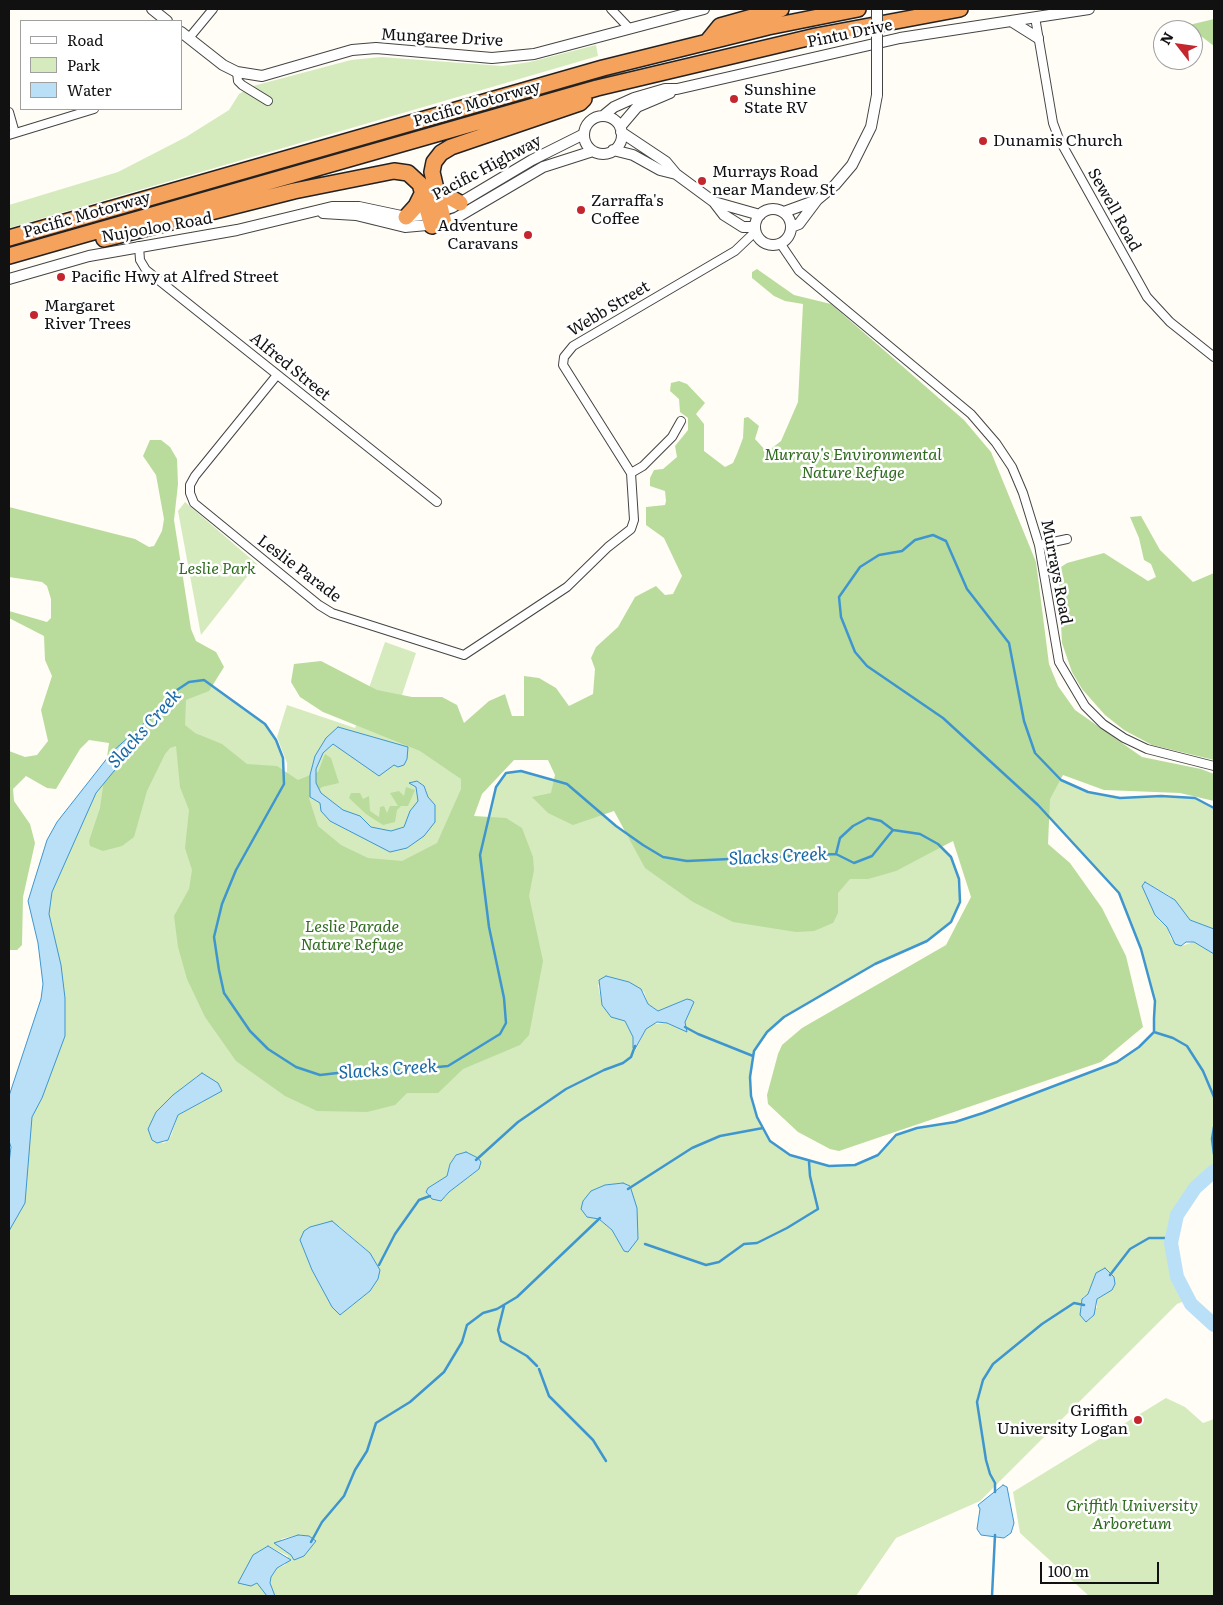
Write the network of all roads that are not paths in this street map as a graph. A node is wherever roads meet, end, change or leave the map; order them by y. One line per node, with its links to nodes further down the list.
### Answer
1 (152, 9): 11 (street)
2 (212, 9): 14 (street)
3 (611, 9): 13 (street)
4 (704, 9): 13 (street, Mungaree Drive)
5 (781, 9): 16 (highway)
6 (858, 9): 16 (highway, Pacific Motorway)
7 (877, 9): 31 (street, bridge)
8 (960, 9): 18 (highway, Pacific Motorway)
9 (1090, 9): 10 (street, Pintu Drive)
10 (1035, 17): 12 (street, Pintu Drive); 15 (street, Sewell Road)
11 (165, 20)
12 (1011, 21): 15 (street); 19 (street, Pintu Drive)
13 (629, 28): 17 (street, Mungaree Drive)
14 (185, 35): 17 (street)
15 (1038, 38): 47 (street, Sewell Road)
16 (707, 42): 41 (highway, Pacific Motorway)
17 (237, 72): 20 (street)
18 (597, 88): 30 (highway); 42 (highway, Pacific Motorway)
19 (677, 88): 23 (street, Pintu Drive); 24 (street, Pintu Drive)
20 (268, 102)
21 (91, 110): 25 (street)
22 (9, 112): 25 (street)
23 (603, 116): 24 (street); 26 (street)
24 (620, 129): 27 (street); 29 (street)
25 (12, 134)
26 (584, 134): 28 (street); 33 (street, Pacific Highway)
27 (613, 150): 28 (street); 29 (street)
28 (593, 151): 38 (street, Pacific Highway)
29 (676, 174): 32 (street)
30 (429, 190): 33 (highway); 37 (highway); 38 (highway); 42 (highway)
31 (817, 200): 35 (street); 39 (street)
32 (714, 202): 36 (street); 40 (street)
33 (460, 203): 38 (street, Pacific Highway)
34 (312, 212): 37 (street, Pacific Highway); 38 (street, Pacific Highway); 44 (street, Nujooloo Road)
35 (784, 212): 36 (street); 39 (street)
36 (760, 215): 40 (street)
37 (406, 217): 38 (street, Pacific Highway)
38 (437, 219)
39 (791, 227): 43 (street)
40 (756, 229): 43 (street); 50 (street, Webb Street)
41 (9, 238)
42 (66, 240): 45 (highway, Pacific Motorway)
43 (780, 243): 53 (street, Murrays Road)
44 (139, 246): 46 (street, Nujooloo Road); 48 (street, Alfred Street)
45 (9, 256)
46 (9, 279)
47 (1214, 357)
48 (278, 375): 51 (street, Alfred Street); 54 (street, Leslie Parade)
49 (681, 421): 50 (street)
50 (631, 473): 54 (street, Webb Street)
51 (437, 502)
52 (1067, 539): 53 (street)
53 (1039, 545): 55 (street, Murrays Road)
54 (608, 547)
55 (1214, 766)

